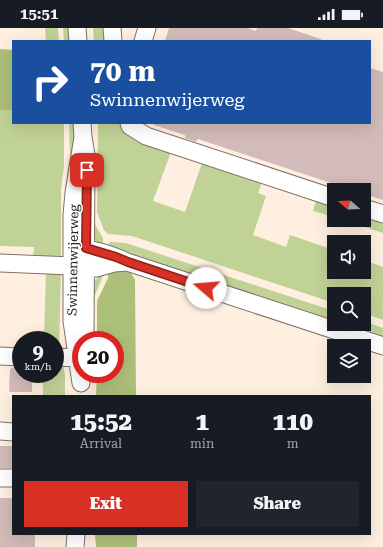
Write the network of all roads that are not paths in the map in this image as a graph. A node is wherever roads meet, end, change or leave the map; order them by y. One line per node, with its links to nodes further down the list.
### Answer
1 (77, 28): 4 (street)
2 (112, 28): 5 (street)
3 (147, 28): 6 (street)
4 (78, 40)
5 (113, 40)
6 (143, 40)
7 (129, 124): 9 (street)
8 (82, 130): 12 (street, Swinnenwijerweg)
9 (327, 196)
10 (371, 210): 11 (street)
11 (383, 214)
12 (79, 248): 13 (street); 15 (street, Swinnenwijerweg)
13 (128, 262): 15 (street); 18 (street)
14 (0, 263): 15 (street)
15 (76, 268): 16 (street, Swinnenwijerweg); 17 (street, Swinnenwijerweg)
16 (74, 331)
17 (84, 331)
18 (383, 346)
19 (0, 356): 20 (street)
20 (12, 357)
21 (0, 431): 22 (street)
22 (12, 432)
23 (0, 442): 24 (street)
24 (12, 443)
25 (0, 478): 26 (street)
26 (12, 478)
27 (76, 535): 29 (street)
28 (84, 535): 30 (street)
29 (75, 547)
30 (85, 547)

